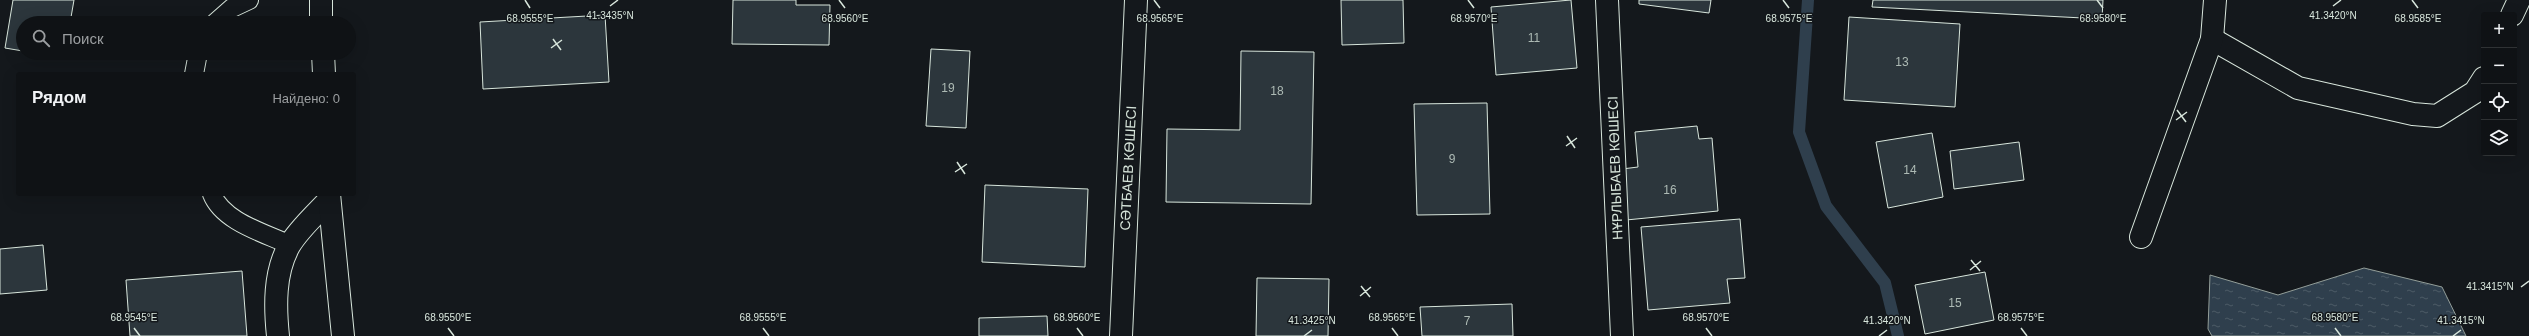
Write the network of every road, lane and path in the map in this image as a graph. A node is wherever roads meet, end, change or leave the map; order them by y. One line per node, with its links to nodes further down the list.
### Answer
1 (249, 0): 8 (lane)
2 (320, 0): 9 (main road)
3 (1136, 0): 22 (main road, СӘТБАЕВ КӨШЕСІ)
4 (1607, 0): 23 (main road, НҰРЛЫБАЕВ КӨШЕСІ)
5 (2215, 0): 10 (main road)
6 (2519, 0): 7 (main road)
7 (2513, 12)
8 (223, 16)
9 (321, 16)
10 (2212, 39): 15 (main road); 18 (main road)
11 (197, 60): 13 (lane)
12 (323, 60): 14 (main road)
13 (194, 72)
14 (324, 72)
15 (2481, 82)
16 (213, 196): 19 (lane)
17 (329, 197): 19 (main road); 21 (main road)
18 (2141, 236)
19 (290, 245): 20 (main road)
20 (278, 336)
21 (343, 336)
22 (1121, 336)
23 (1622, 336)

